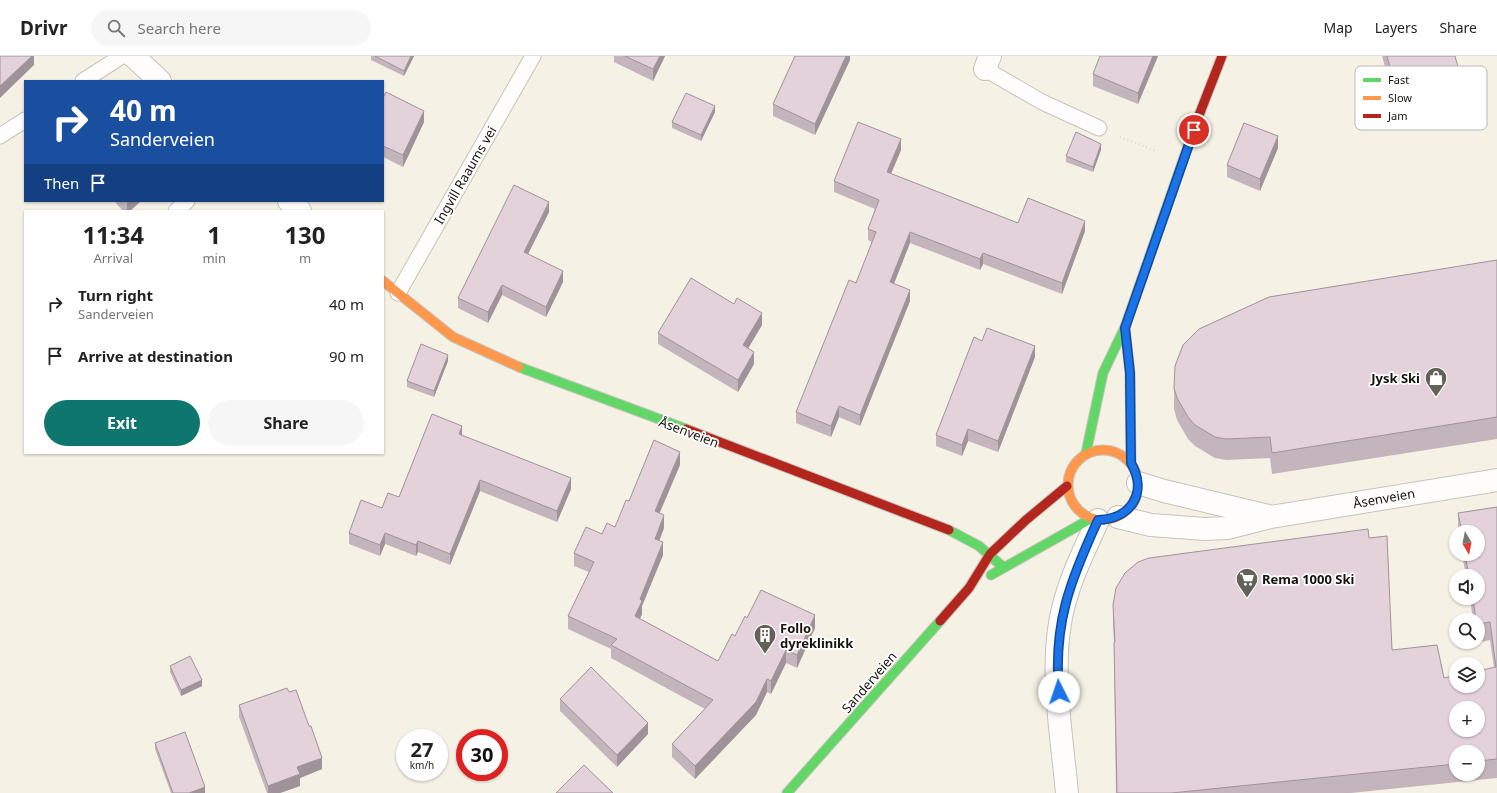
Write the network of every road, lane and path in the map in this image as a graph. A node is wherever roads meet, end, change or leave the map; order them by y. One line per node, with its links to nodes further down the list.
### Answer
1 (122, 56): 6 (lane)
2 (133, 56): 7 (street)
3 (533, 56): 17 (lane, Ingvill Raaums vei)
4 (1222, 56): 11 (main road, Sanderveien)
5 (987, 63): 9 (lane)
6 (85, 80)
7 (159, 80)
8 (24, 121): 10 (lane)
9 (1099, 128): 11 (path)
10 (0, 136)
11 (1182, 160): 18 (main road, Sanderveien)
12 (186, 202): 14 (lane)
13 (290, 202): 15 (street)
14 (177, 210)
15 (299, 210)
16 (384, 282): 17 (main road, Åsenveien)
17 (398, 293): 25 (main road, Åsenveien)
18 (1125, 328): 19 (main road, Sanderveien); 20 (main road, Sanderveien)
19 (1086, 453): 20 (main road); 22 (main road)
20 (1134, 473): 23 (street, Åsenveien); 24 (main road, Sanderveien)
21 (1497, 480): 23 (street, Åsenveien)
22 (1067, 486): 24 (main road); 25 (main road, Sanderveien)
23 (1271, 517): 24 (street, Åsenveien)
24 (1102, 518): 26 (main road, Sanderveien); 29 (street)
25 (990, 554): 26 (main road, Åsenveien); 27 (main road, Sanderveien)
26 (1003, 567): 27 (main road, Sanderveien)
27 (969, 588): 28 (main road, Sanderveien)
28 (787, 793)
29 (1067, 793)

